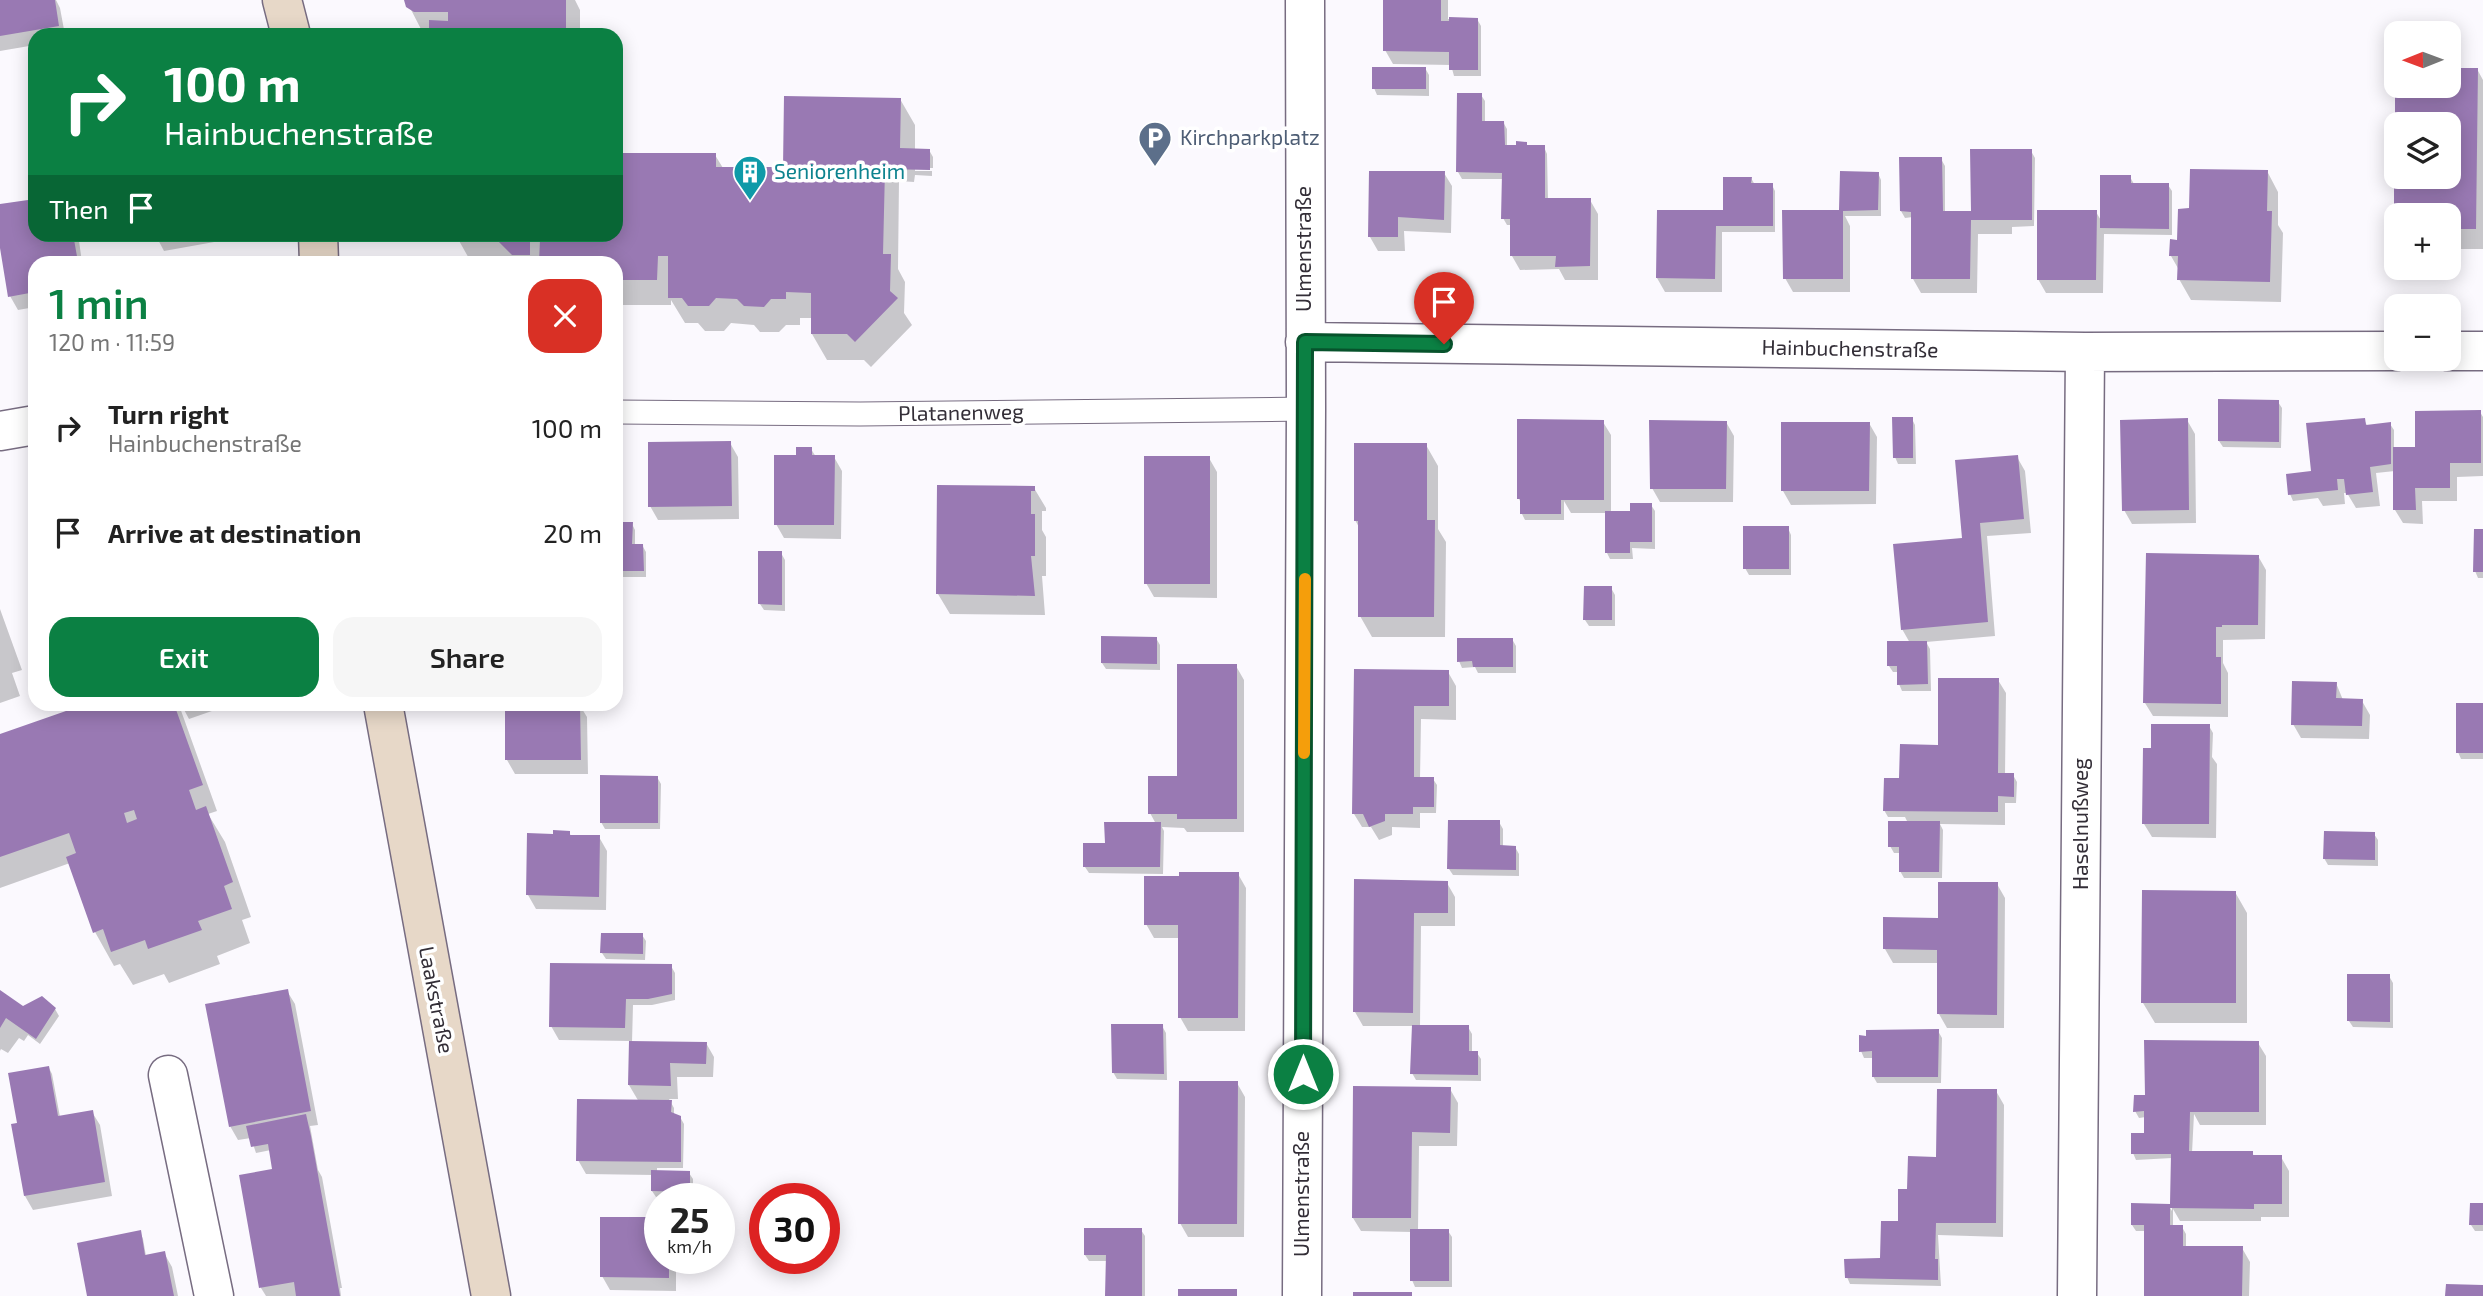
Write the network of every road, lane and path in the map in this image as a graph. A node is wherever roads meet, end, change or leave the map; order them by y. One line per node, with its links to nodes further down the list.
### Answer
1 (282, 0): 3 (street)
2 (1305, 0): 4 (street, Ulmenstraße)
3 (290, 28)
4 (1305, 342): 8 (street, Hainbuchenstraße); 9 (street, Ulmenstraße)
5 (2384, 351): 8 (street, Hainbuchenstraße)
6 (2461, 351): 7 (street)
7 (2483, 351)
8 (2085, 352): 18 (street, Haselnußweg)
9 (1306, 408): 10 (lane, Platanenweg); 17 (street, Ulmenstraße)
10 (623, 412)
11 (28, 426): 12 (street)
12 (0, 431)
13 (384, 711): 16 (street, Laakstraße)
14 (167, 1075): 15 (street)
15 (214, 1296)
16 (491, 1296)
17 (1302, 1296)
18 (2077, 1296)

